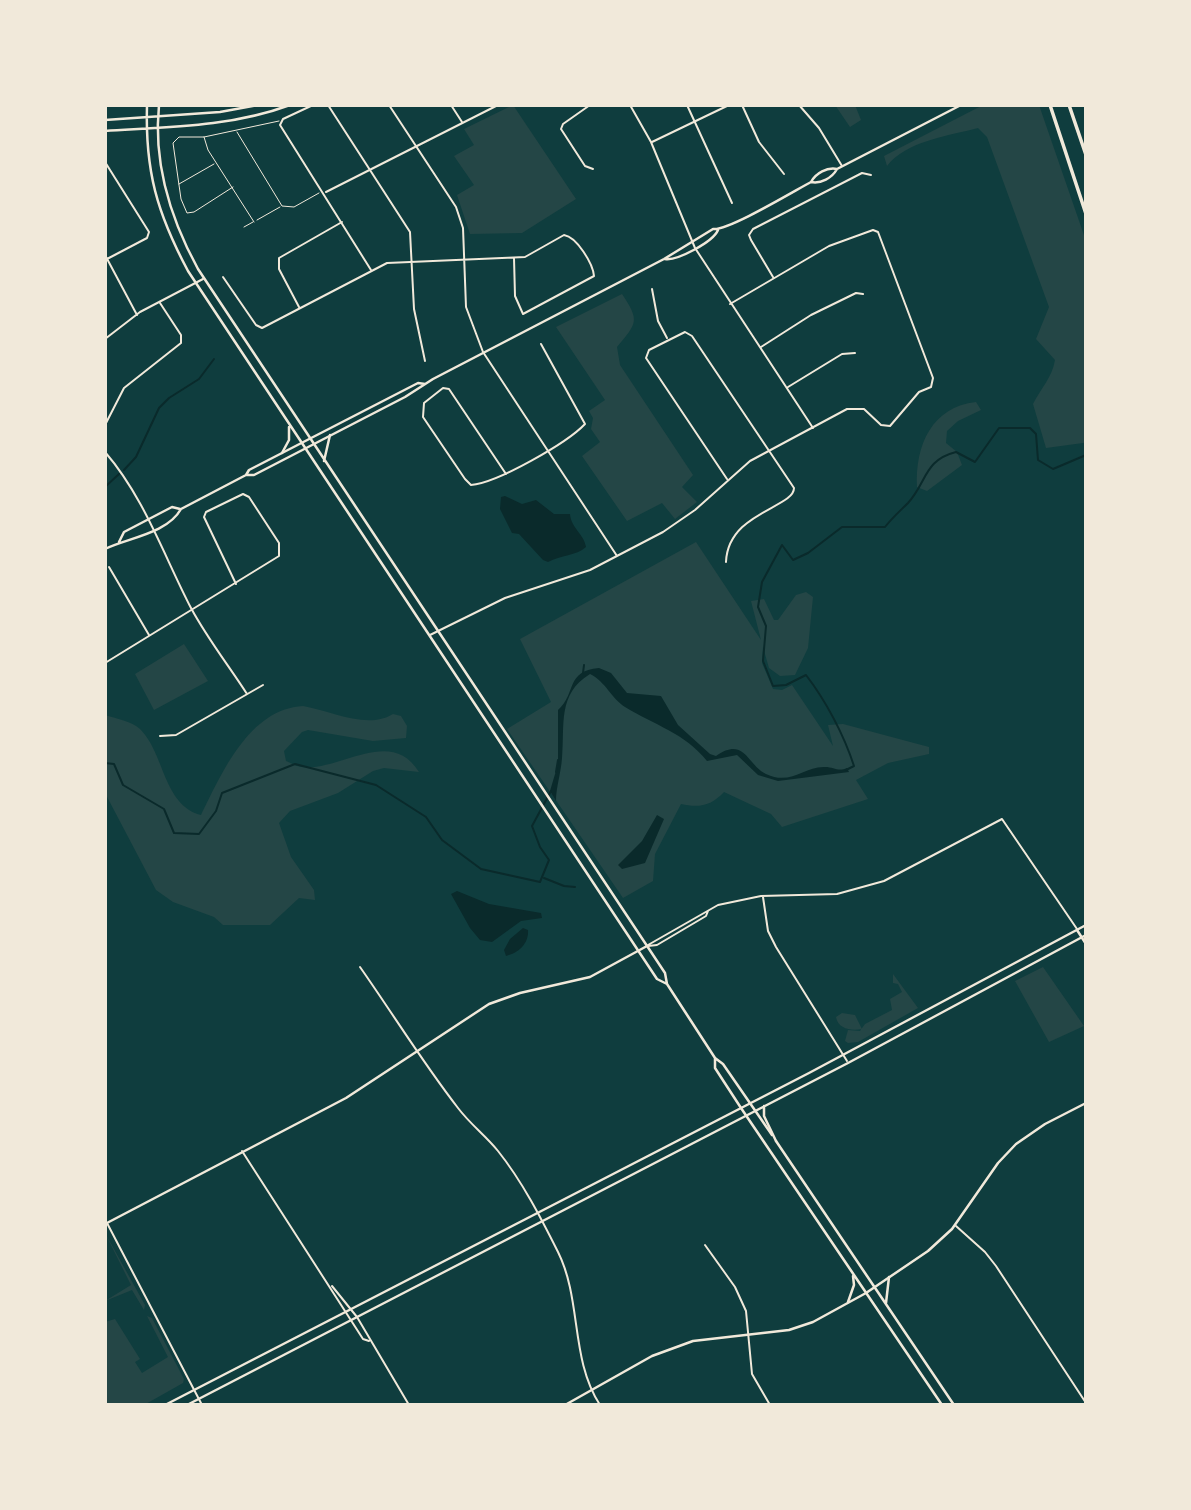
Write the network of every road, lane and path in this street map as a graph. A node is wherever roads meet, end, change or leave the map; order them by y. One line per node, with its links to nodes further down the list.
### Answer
1 (147, 105): 19 (main road)
2 (159, 105): 20 (main road)
3 (258, 105): 20 (main road)
4 (290, 105): 25 (main road)
5 (313, 105): 23 (street)
6 (327, 105): 38 (street)
7 (389, 105): 31 (street)
8 (451, 105): 24 (street)
9 (498, 105): 24 (street)
10 (590, 105): 36 (street)
11 (630, 105): 30 (street)
12 (687, 105): 22 (street)
13 (729, 105): 22 (street)
14 (742, 105): 39 (street)
15 (799, 105): 35 (street)
16 (961, 105): 35 (main road)
17 (1050, 105): 47 (highway)
18 (1069, 105): 32 (highway)
19 (147, 116): 20 (main road); 21 (main road); 26 (main road)
20 (158, 116): 25 (main road)
21 (105, 120)
22 (696, 120): 30 (street); 45 (street)
23 (281, 121): 28 (lane); 44 (street)
24 (463, 123): 31 (street)
25 (158, 128): 26 (main road); 63 (main road)
26 (147, 129): 27 (main road); 64 (main road)
27 (105, 131)
28 (237, 131): 29 (lane); 46 (lane)
29 (204, 137): 34 (lane); 42 (lane)
30 (651, 142): 52 (street)
31 (418, 146): 38 (street); 58 (street)
32 (1086, 155)
33 (105, 162): 56 (street)
34 (216, 163): 42 (lane); 43 (lane)
35 (842, 166): 37 (main road)
36 (593, 169)
37 (837, 169): 41 (main road); 41 (main road)
38 (372, 170): 44 (street); 59 (street)
39 (784, 174)
40 (871, 175): 61 (street)
41 (811, 182): 51 (main road)
42 (178, 184): 43 (lane)
43 (233, 187): 49 (lane)
44 (325, 192): 46 (lane); 48 (street)
45 (732, 202)
46 (282, 206): 49 (lane)
47 (1086, 214)
48 (343, 221): 60 (street); 69 (street)
49 (254, 222): 50 (lane)
50 (244, 227)
51 (718, 230): 52 (main road); 53 (main road)
52 (692, 241): 53 (street); 57 (main road)
53 (695, 248): 57 (main road); 68 (street)
54 (105, 255): 56 (street)
55 (514, 258): 55 (street); 58 (street)
56 (107, 259): 70 (street)
57 (664, 259): 75 (main road)
58 (465, 260): 59 (street); 75 (street)
59 (413, 261): 60 (street); 77 (street)
60 (372, 271): 69 (street)
61 (773, 277): 68 (street); 84 (street)
62 (223, 278): 69 (street)
63 (204, 279): 64 (street); 79 (main road)
64 (196, 284): 67 (street); 78 (main road)
65 (652, 289): 72 (street)
66 (863, 294): 74 (street)
67 (160, 303): 70 (street); 83 (street)
68 (730, 304): 74 (street)
69 (300, 309)
70 (137, 315): 71 (street)
71 (105, 339)
72 (668, 339): 91 (street); 97 (street)
73 (541, 344): 90 (street)
74 (760, 347): 81 (street)
75 (483, 352): 80 (main road); 90 (street)
76 (855, 353): 81 (street)
77 (425, 361)
78 (248, 364): 79 (main road); 82 (main road)
79 (261, 367): 86 (main road)
80 (425, 384): 85 (main road); 86 (main road)
81 (787, 388): 84 (street)
82 (288, 423): 87 (main road); 93 (main road)
83 (105, 425)
84 (813, 429): 91 (street)
85 (330, 435): 88 (main road); 94 (main road)
86 (309, 439): 87 (main road); 88 (main road)
87 (301, 443): 89 (main road); 93 (main road)
88 (313, 444): 89 (main road); 94 (main road)
89 (305, 449): 96 (main road); 109 (main road)
90 (547, 450): 95 (street); 103 (street)
91 (768, 450): 97 (street); 104 (street)
92 (105, 452): 99 (street)
93 (282, 453): 96 (main road)
94 (324, 461): 108 (main road)
95 (506, 474): 95 (street)
96 (246, 475): 98 (main road)
97 (728, 480): 103 (street)
98 (181, 509): 99 (main road); 100 (main road)
99 (148, 520): 100 (street); 101 (main road)
100 (153, 529): 101 (main road); 107 (street)
101 (119, 542): 102 (main road)
102 (105, 549)
103 (617, 556): 108 (street)
104 (726, 562)
105 (109, 567): 110 (street)
106 (236, 584): 106 (street); 107 (street)
107 (192, 610): 110 (street); 113 (street)
108 (439, 630): 109 (street); 115 (main road)
109 (430, 635): 116 (main road)
110 (149, 636): 111 (street)
111 (106, 661)
112 (263, 685): 113 (street)
113 (247, 694): 114 (street)
114 (160, 736)
115 (577, 841): 116 (main road); 123 (main road)
116 (570, 845): 124 (main road)
117 (763, 896): 118 (street); 120 (street); 128 (street)
118 (708, 910): 123 (street); 123 (street)
119 (1086, 925): 120 (main road)
120 (1077, 930): 121 (main road); 128 (main road)
121 (1084, 936): 122 (main road); 130 (main road)
122 (1086, 944)
123 (647, 946): 124 (main road); 126 (main road)
124 (639, 951): 126 (main road); 127 (main road)
125 (360, 967): 127 (street)
126 (667, 984): 129 (main road)
127 (418, 1050): 138 (main road); 139 (street)
128 (844, 1054): 130 (street); 132 (main road)
129 (715, 1058): 132 (main road); 134 (main road)
130 (848, 1063): 133 (main road)
131 (1086, 1103): 142 (main road)
132 (750, 1104): 134 (main road); 135 (main road)
133 (764, 1106): 135 (main road); 137 (main road)
134 (741, 1108): 136 (main road); 139 (main road)
135 (755, 1111): 136 (main road); 137 (main road)
136 (746, 1116): 140 (main road); 144 (main road)
137 (776, 1141): 147 (main road)
138 (242, 1151): 141 (main road); 146 (street)
139 (536, 1213): 140 (street); 151 (main road)
140 (541, 1222): 153 (main road); 162 (street)
141 (106, 1223): 161 (street)
142 (955, 1226): 145 (main road); 164 (street)
143 (705, 1245): 157 (street)
144 (852, 1272): 148 (main road); 149 (main road)
145 (889, 1277): 147 (main road); 150 (main road)
146 (331, 1285): 151 (street); 152 (street)
147 (874, 1287): 148 (main road); 150 (main road)
148 (866, 1293): 149 (main road); 156 (main road)
149 (848, 1302): 157 (main road)
150 (886, 1306): 155 (main road)
151 (351, 1308): 152 (main road); 153 (street)
152 (345, 1311): 154 (street); 161 (main road)
153 (357, 1317): 154 (main road); 158 (street)
154 (351, 1320): 158 (street); 163 (main road)
155 (901, 1329): 156 (main road); 159 (main road)
156 (894, 1334): 160 (main road)
157 (748, 1336): 162 (main road); 171 (street)
158 (369, 1341): 168 (street)
159 (915, 1349): 160 (main road); 173 (main road)
160 (907, 1354): 172 (main road)
161 (194, 1390): 163 (street); 165 (main road)
162 (590, 1390): 169 (main road); 170 (street)
163 (199, 1399): 166 (main road); 167 (street)
164 (1086, 1403)
165 (165, 1405)
166 (187, 1405)
167 (202, 1405)
168 (409, 1405)
169 (565, 1405)
170 (600, 1405)
171 (770, 1405)
172 (942, 1405)
173 (954, 1405)

